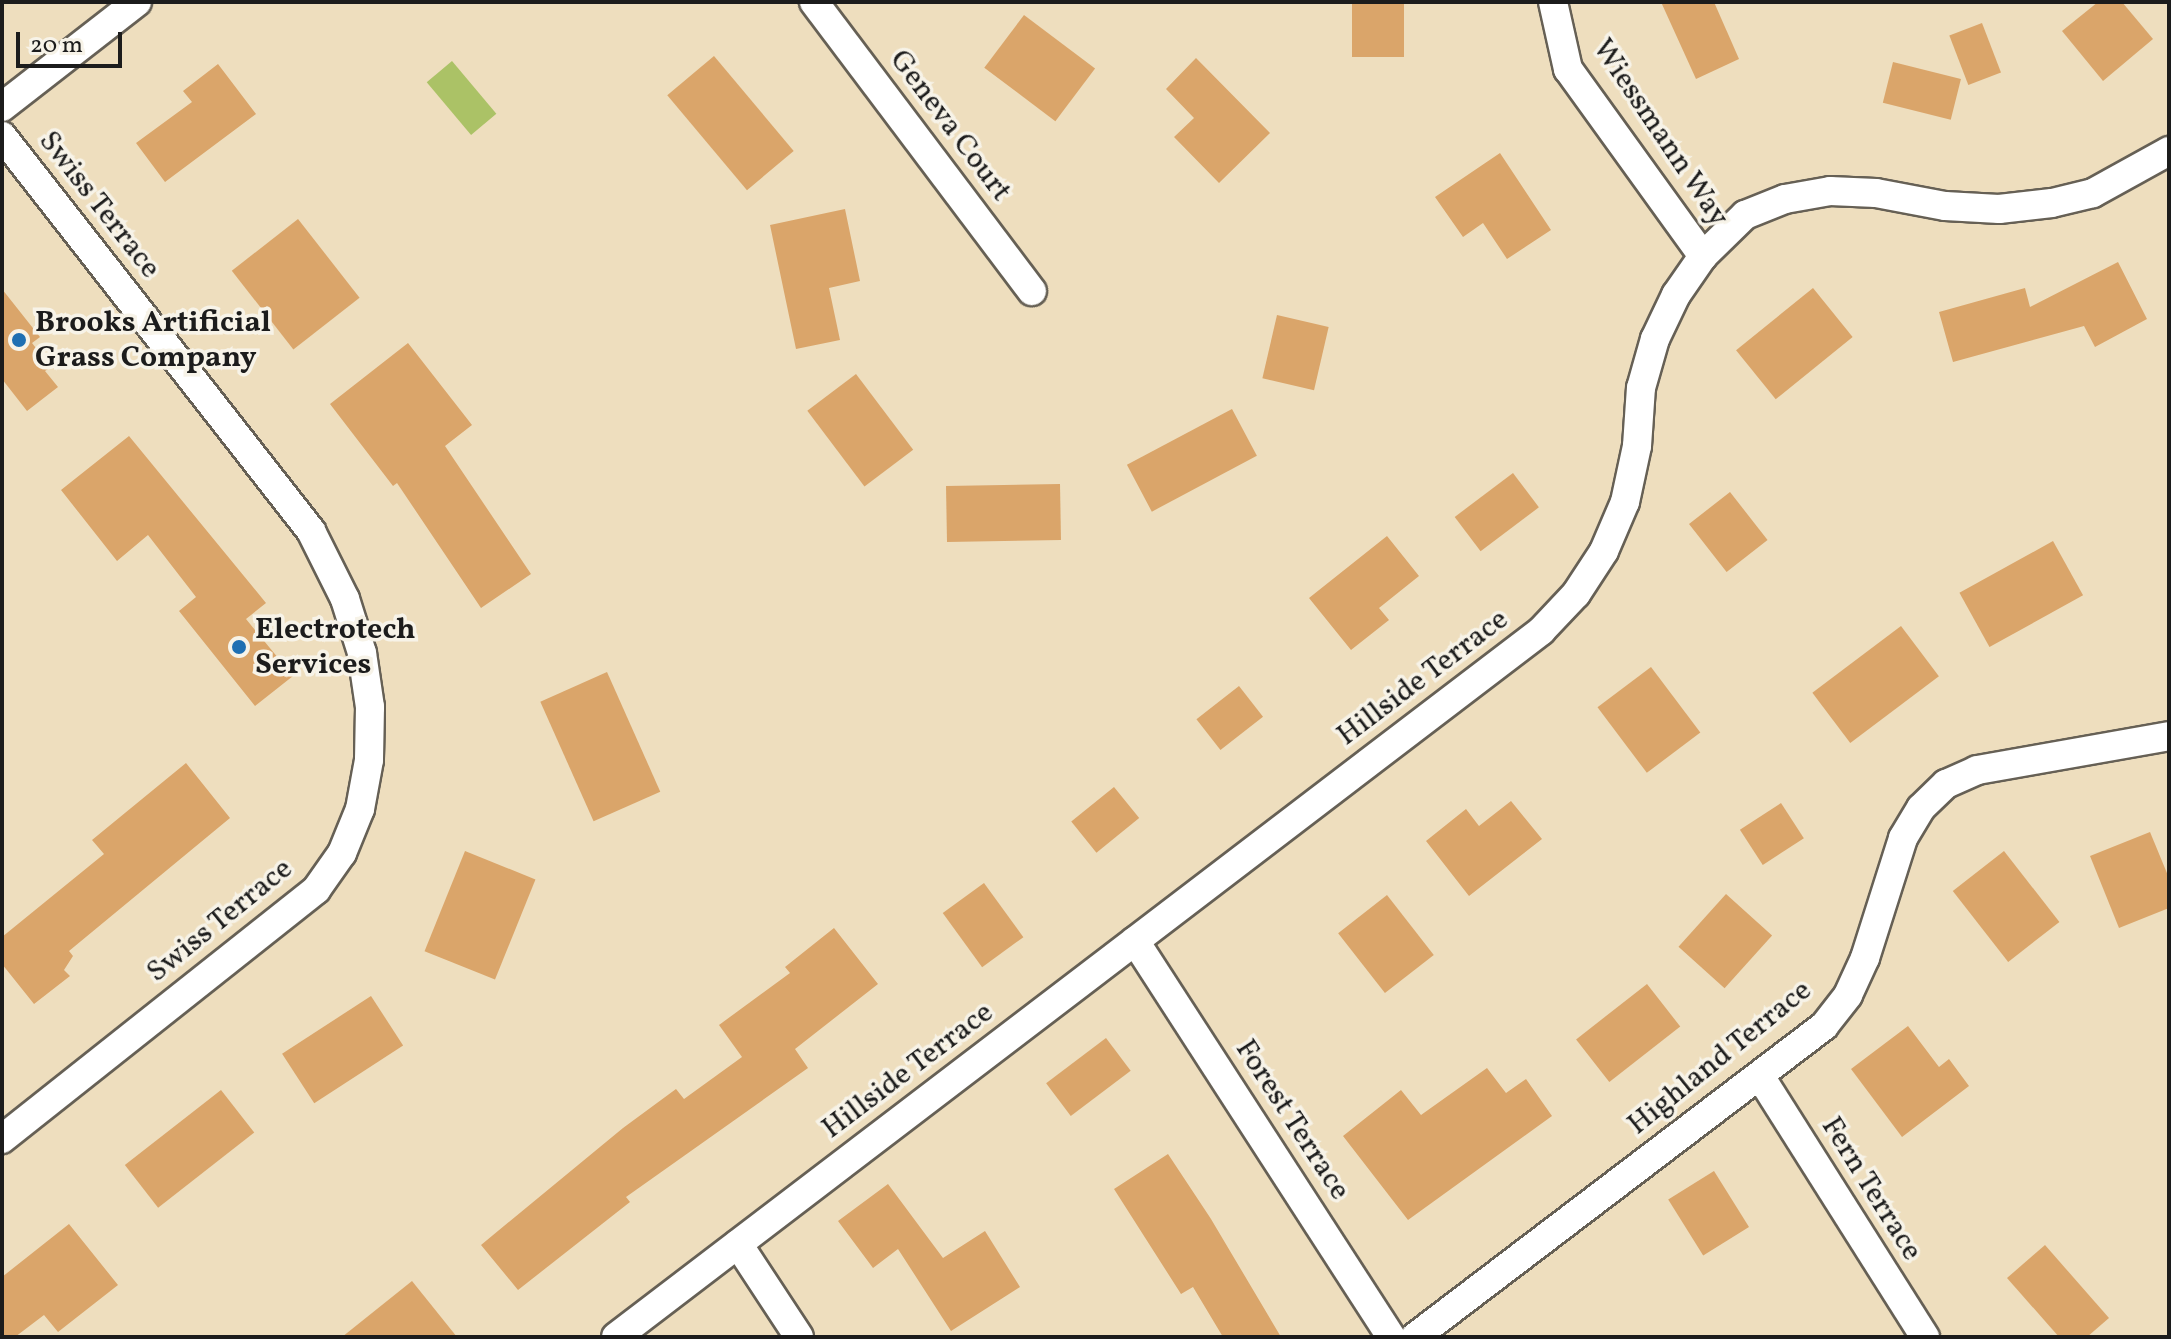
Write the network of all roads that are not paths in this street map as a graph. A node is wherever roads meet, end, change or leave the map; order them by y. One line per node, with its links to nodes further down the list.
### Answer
1 (137, 2): 4 (street)
2 (814, 2): 8 (street, Geneva Court)
3 (1553, 2): 7 (street, Wiessmann Way)
4 (2, 107)
5 (2, 136): 12 (street, Swiss Terrace)
6 (2169, 151): 7 (street, Hillside Terrace)
7 (1703, 256): 10 (street, Hillside Terrace)
8 (1032, 291)
9 (2169, 736): 11 (street, Highland Terrace)
10 (1135, 941): 13 (street, Hillside Terrace); 16 (street, Forest Terrace)
11 (1760, 1076): 17 (street, Highland Terrace); 18 (street, Fern Terrace)
12 (2, 1139)
13 (738, 1244): 14 (street, Hillside Terrace); 15 (street)
14 (616, 1337)
15 (799, 1337)
16 (1391, 1337)
17 (1415, 1337)
18 (1925, 1337)

